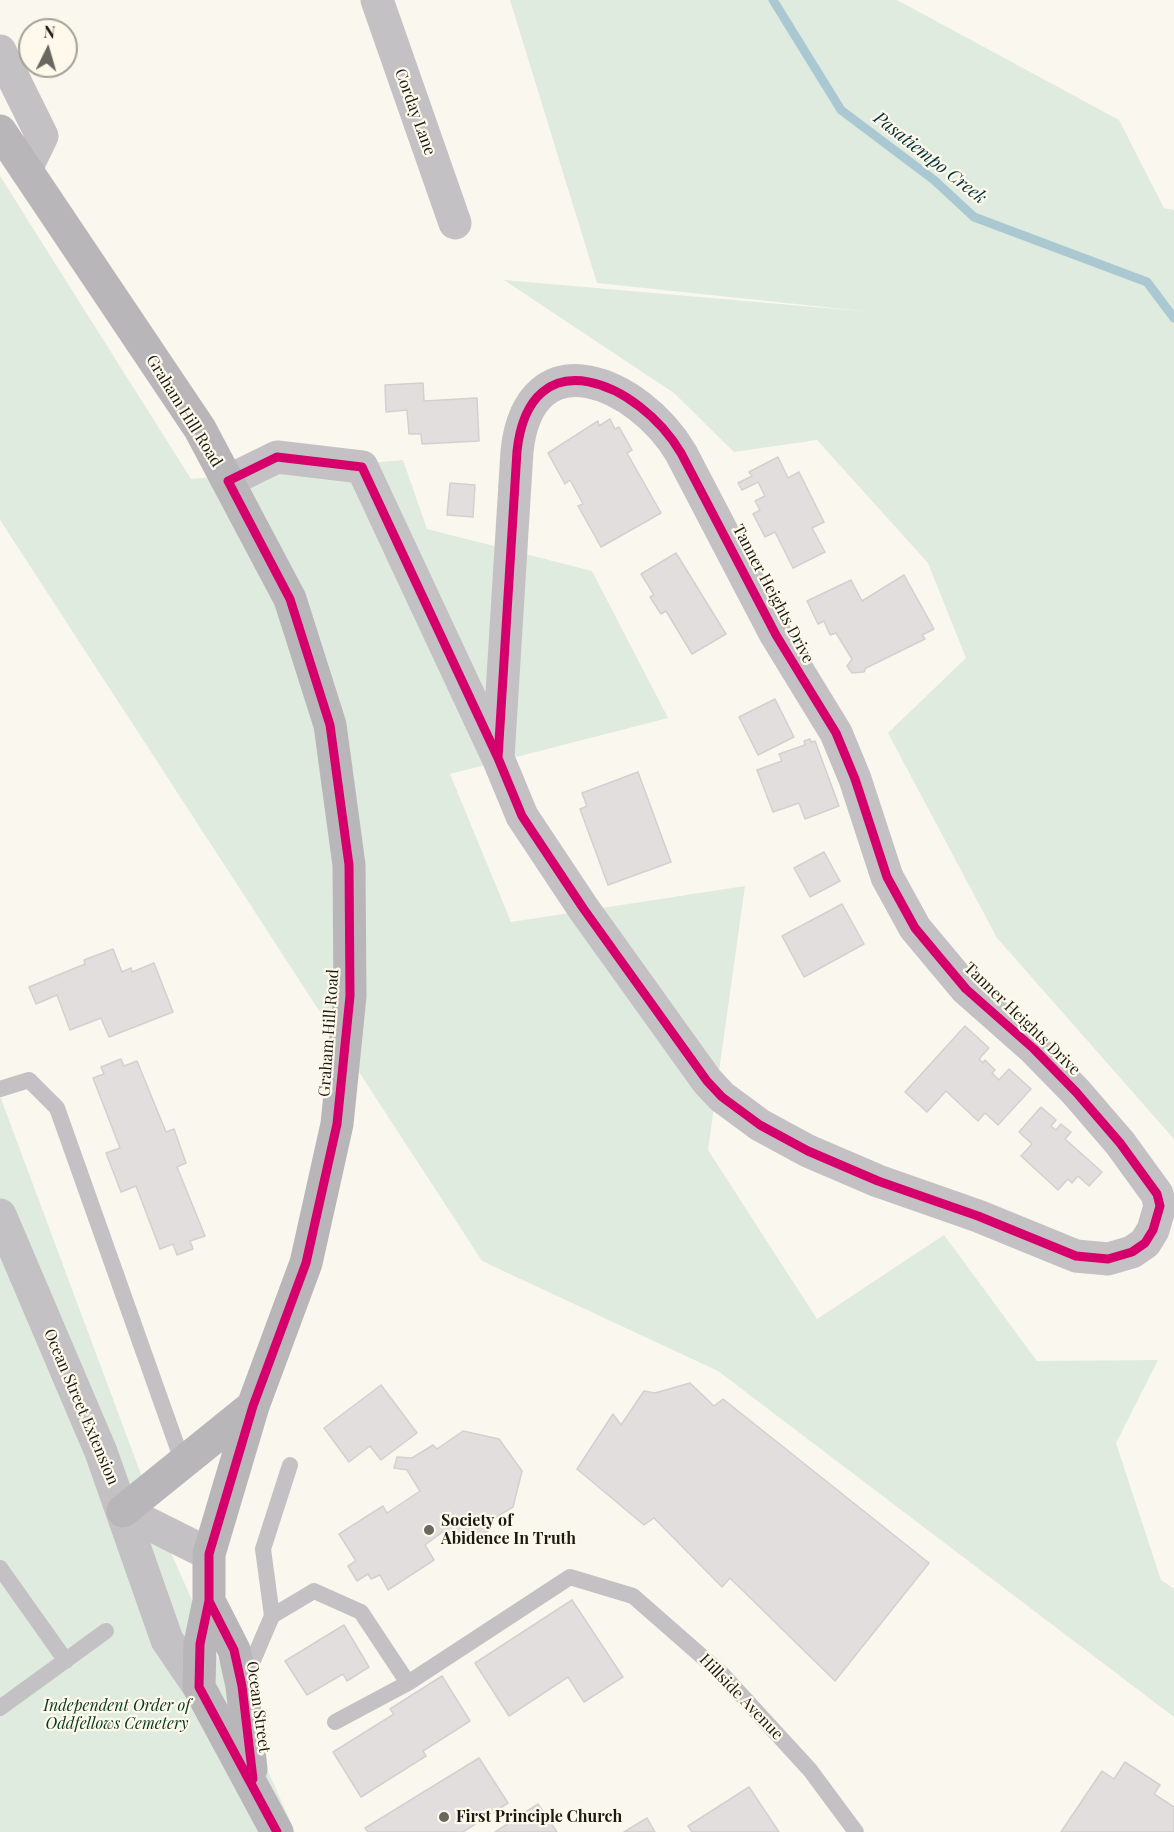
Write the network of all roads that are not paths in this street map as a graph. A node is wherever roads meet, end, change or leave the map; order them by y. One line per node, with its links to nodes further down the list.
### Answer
1 (377, 0): 5 (street, Corday Lane)
2 (0, 51): 4 (street)
3 (0, 131): 4 (main road, Graham Hill Road)
4 (26, 169): 6 (main road, Graham Hill Road)
5 (455, 223)
6 (228, 482): 7 (street, Tanner Heights Drive); 10 (main road, Graham Hill Road)
7 (498, 758): 7 (street, Tanner Heights Drive)
8 (0, 1089): 11 (lane)
9 (0, 1215): 13 (street, Ocean Street Extension)
10 (253, 1406): 11 (main road); 14 (main road, Graham Hill Road)
11 (183, 1463): 13 (main road)
12 (290, 1465): 17 (lane)
13 (123, 1511): 14 (street); 22 (street, Ocean Street)
14 (209, 1554): 16 (main road, Ocean Street)
15 (0, 1568): 19 (lane)
16 (209, 1601): 21 (main road, Ocean Street); 22 (main road, Ocean Street)
17 (272, 1616): 20 (lane); 21 (lane)
18 (106, 1631): 19 (lane)
19 (66, 1661): 23 (lane)
20 (408, 1683): 24 (lane); 27 (lane, Hillside Avenue)
21 (242, 1686): 25 (main road, Ocean Street)
22 (200, 1687): 25 (main road, Ocean Street)
23 (0, 1708)
24 (335, 1722)
25 (253, 1787): 26 (main road, Ocean Street)
26 (278, 1832)
27 (855, 1832)

